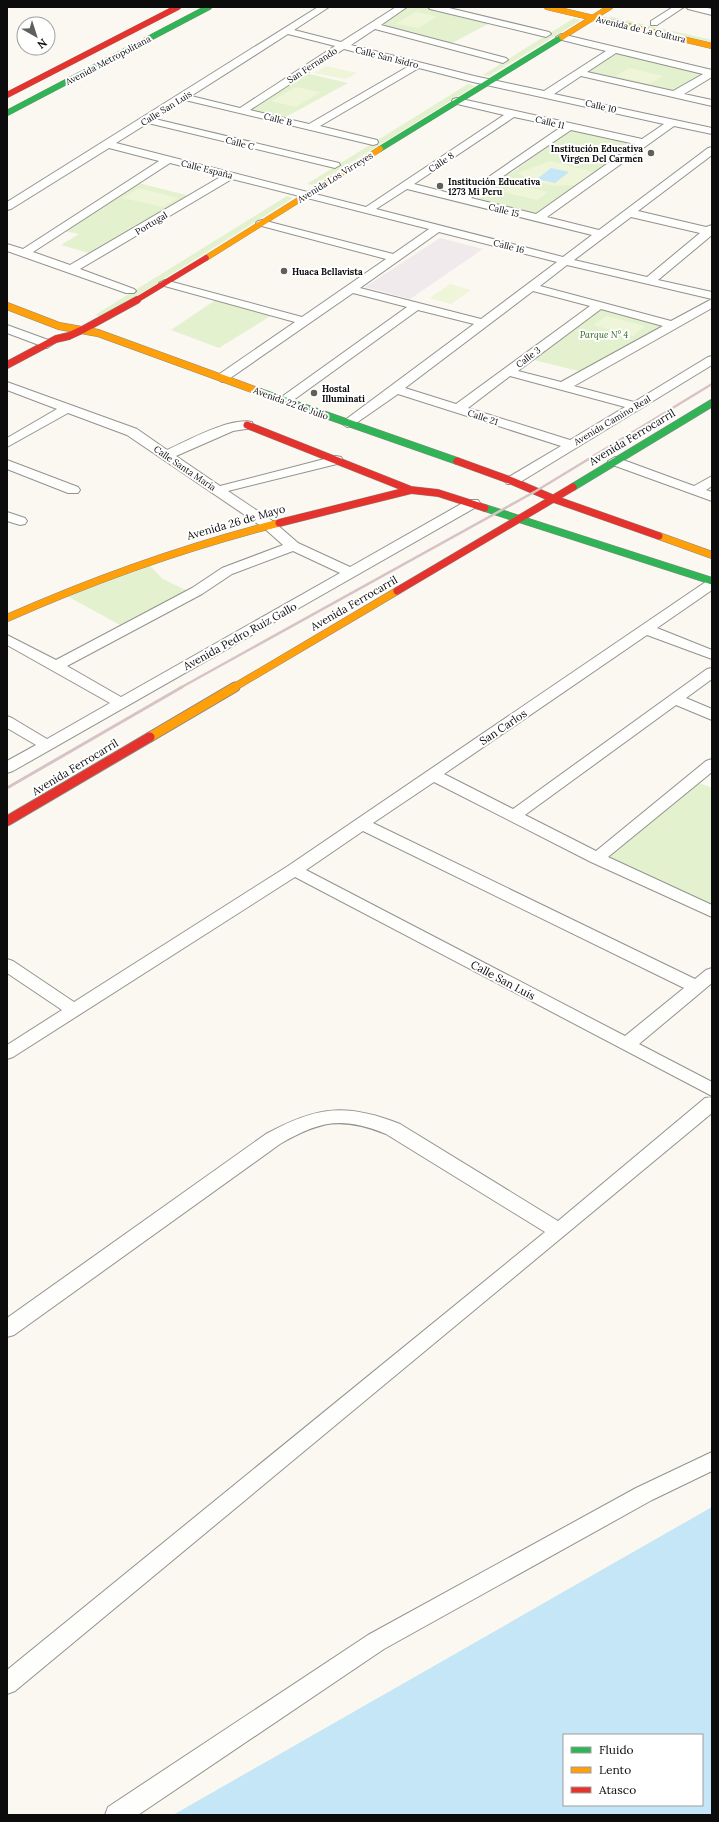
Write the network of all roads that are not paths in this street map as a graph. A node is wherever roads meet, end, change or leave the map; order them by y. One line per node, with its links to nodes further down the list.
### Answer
1 (178, 7): 35 (street, Avenida Metropolitana)
2 (187, 7): 38 (street, Avenida Metropolitana)
3 (209, 7): 41 (street, Avenida Metropolitana)
4 (324, 7): 17 (street, Calle San Luis)
5 (402, 7): 16 (street, San Fernando)
6 (433, 7): 18 (street)
7 (547, 7): 10 (street, Avenida de La Cultura)
8 (679, 7): 15 (street)
9 (691, 7): 12 (street)
10 (584, 9): 11 (street, Avenida de La Cultura); 13 (street, Avenida de La Cultura); 14 (street)
11 (606, 9): 13 (street, Avenida Los Virreyes); 15 (street, Avenida de La Cultura)
12 (712, 12)
13 (593, 18): 19 (street, Avenida Los Virreyes); 23 (street, Avenida de La Cultura)
14 (566, 21)
15 (654, 23): 20 (street, Avenida de La Cultura)
16 (372, 25): 22 (street, San Fernando); 26 (street)
17 (286, 31): 22 (street, Calle San Isidro); 36 (street, Calle San Luis)
18 (549, 32): 21 (street)
19 (561, 37): 24 (street); 31 (street, Avenida Los Virreyes)
20 (712, 37)
21 (531, 43)
22 (343, 46): 27 (street, Calle San Isidro); 40 (street, San Fernando)
23 (712, 46)
24 (614, 50): 28 (street); 29 (street)
25 (514, 53): 26 (street)
26 (503, 60): 30 (street)
27 (417, 65): 30 (street, Calle San Isidro); 46 (street)
28 (579, 73): 33 (street); 34 (street)
29 (712, 73): 34 (street)
30 (473, 79): 31 (street, Calle San Isidro); 32 (street)
31 (489, 81): 33 (street, Calle 10); 37 (street, Avenida Los Virreyes)
32 (460, 87)
33 (547, 94): 44 (street, Calle 10)
34 (676, 94): 39 (street)
35 (7, 95)
36 (183, 97): 40 (street, Calle B); 43 (street, Calle San Luis)
37 (456, 101): 42 (street, Calle 11); 59 (street, Avenida Los Virreyes)
38 (7, 102)
39 (712, 102)
40 (242, 111): 46 (street, Calle B)
41 (7, 113)
42 (513, 113): 45 (street, Calle 11); 58 (street, Calle 8)
43 (146, 120): 50 (street, Calle San Luis); 55 (street, Calle C)
44 (673, 122): 47 (street, Calle 10); 49 (street)
45 (570, 126): 49 (street, Calle 11); 61 (street)
46 (311, 128): 48 (street, Calle B)
47 (712, 131)
48 (376, 140): 51 (street, Avenida Los Virreyes)
49 (644, 143): 66 (street)
50 (108, 144): 53 (street, Calle España); 63 (street, Calle San Luis)
51 (360, 150)
52 (712, 150): 54 (street)
53 (169, 159): 57 (street, Calle España); 72 (street)
54 (707, 159): 65 (street)
55 (338, 163): 56 (street, Avenida Los Virreyes)
56 (323, 173)
57 (232, 175): 60 (street, Calle España); 75 (street, Portugal)
58 (406, 185): 61 (street, Calle 15); 64 (street, Calle 8)
59 (306, 190): 60 (street, Calle España); 64 (street, Calle 16); 67 (street, Avenida Los Virreyes)
60 (293, 191): 62 (street, Avenida Los Virreyes)
61 (463, 199): 66 (street, Calle 15)
62 (279, 200)
63 (7, 207)
64 (368, 210): 68 (street, Calle 16)
65 (630, 213): 69 (street); 70 (street)
66 (538, 218): 70 (street, Calle 15)
67 (262, 223): 73 (street); 77 (street, Avenida Los Virreyes)
68 (438, 228): 73 (street); 74 (street, Calle 16)
69 (711, 230): 76 (street)
70 (602, 234): 74 (street)
71 (7, 247): 72 (street)
72 (24, 253): 75 (street)
73 (396, 258): 80 (street)
74 (566, 261): 76 (street, Calle 16); 78 (street)
75 (70, 270): 79 (street)
76 (649, 281): 81 (street, Calle 16)
77 (165, 283): 89 (street); 94 (street, Avenida Los Virreyes)
78 (532, 287): 84 (street); 90 (street)
79 (134, 289): 82 (street)
80 (352, 289): 86 (street); 89 (street)
81 (712, 296)
82 (118, 298)
83 (712, 303): 91 (street)
84 (599, 305): 91 (street); 98 (street, Calle 3)
85 (7, 306): 92 (street, Avenida 22 de Julio)
86 (416, 306): 90 (street); 103 (street)
87 (88, 316): 92 (street, Avenida Los Virreyes)
88 (7, 320): 95 (street)
89 (304, 322): 99 (street)
90 (483, 323): 102 (street)
91 (673, 325): 101 (street)
92 (69, 328): 94 (street, Avenida 22 de Julio); 95 (street, Avenida Los Virreyes)
93 (7, 329): 95 (street)
94 (84, 329): 95 (street, Avenida Los Virreyes); 99 (street, Avenida 22 de Julio)
95 (52, 342): 97 (street, Avenida Los Virreyes)
96 (712, 360): 105 (street, Avenida Camino Real)
97 (7, 365)
98 (509, 372): 101 (street); 107 (street, Calle 3)
99 (222, 378): 103 (street, Avenida 22 de Julio)
100 (7, 386): 106 (street, Calle Santa María)
101 (564, 386): 105 (street)
102 (396, 389): 107 (street, Calle 21); 108 (street)
103 (284, 400): 108 (street, Avenida 22 de Julio)
104 (712, 403): 114 (street, Avenida Ferrocarril)
105 (636, 406): 111 (street, Avenida Camino Real)
106 (67, 408): 110 (street); 112 (street, Calle Santa María)
107 (458, 409): 111 (street, Calle 21)
108 (347, 424): 116 (street, Avenida 22 de Julio)
109 (247, 425): 112 (street); 113 (street)
110 (7, 443)
111 (571, 445): 119 (street, Avenida Camino Real)
112 (166, 455): 122 (street, Calle Santa María)
113 (336, 460): 122 (street); 123 (street)
114 (615, 461): 124 (street); 127 (street, Avenida Ferrocarril)
115 (7, 464): 121 (street)
116 (471, 466): 117 (street); 119 (street, Avenida 22 de Julio)
117 (460, 475)
118 (712, 480): 124 (street)
119 (512, 481): 127 (street, Avenida 22 de Julio)
120 (449, 484): 125 (street)
121 (73, 490)
122 (218, 490): 132 (street, Calle Santa María)
123 (411, 490): 125 (street, Avenida 26 de Mayo); 132 (street, Avenida 26 de Mayo)
124 (696, 491): 126 (street)
125 (438, 492): 128 (street, Avenida 26 de Mayo)
126 (712, 497)
127 (554, 499): 130 (street, Avenida Ferrocarril); 134 (street, Avenida 22 de Julio)
128 (473, 503): 130 (street, Avenida 26 de Mayo); 135 (street, Avenida Pedro Ruiz Gallo)
129 (7, 516): 131 (street)
130 (521, 518): 136 (street, Avenida 26 de Mayo); 155 (street, Avenida Ferrocarril)
131 (20, 521)
132 (269, 524): 133 (street, Calle Santa María); 139 (street, Avenida 26 de Mayo)
133 (293, 546): 135 (street, Calle Santa María); 143 (street)
134 (712, 555)
135 (352, 573): 146 (street, Avenida Pedro Ruiz Gallo)
136 (712, 581)
137 (712, 584): 138 (street, San Carlos)
138 (705, 596): 140 (street, San Carlos)
139 (7, 618)
140 (645, 629): 142 (street); 152 (street, San Carlos)
141 (7, 639): 143 (street)
142 (712, 655)
143 (56, 666): 146 (street)
144 (712, 672): 145 (street)
145 (674, 699): 147 (street); 154 (street)
146 (121, 703): 149 (street, Avenida Pedro Ruiz Gallo)
147 (712, 715)
148 (7, 721): 149 (street)
149 (46, 745): 151 (street, Avenida Pedro Ruiz Gallo)
150 (712, 764): 153 (street)
151 (7, 768)
152 (432, 775): 154 (street); 156 (street, San Carlos)
153 (705, 779): 157 (street)
154 (514, 816): 157 (street)
155 (7, 821)
156 (362, 824): 158 (street, San Carlos); 162 (street)
157 (597, 858): 159 (street)
158 (294, 870): 163 (street, San Carlos); 164 (street, Calle San Luis)
159 (712, 912)
160 (7, 965): 163 (street)
161 (712, 974): 162 (street)
162 (696, 987): 164 (street)
163 (74, 1010): 165 (street, San Carlos)
164 (626, 1045): 166 (street, Calle San Luis)
165 (7, 1053)
166 (712, 1090)
167 (712, 1103): 168 (street)
168 (559, 1231): 169 (street); 171 (street)
169 (7, 1329)
170 (712, 1461): 172 (street)
171 (7, 1684)
172 (117, 1815)

